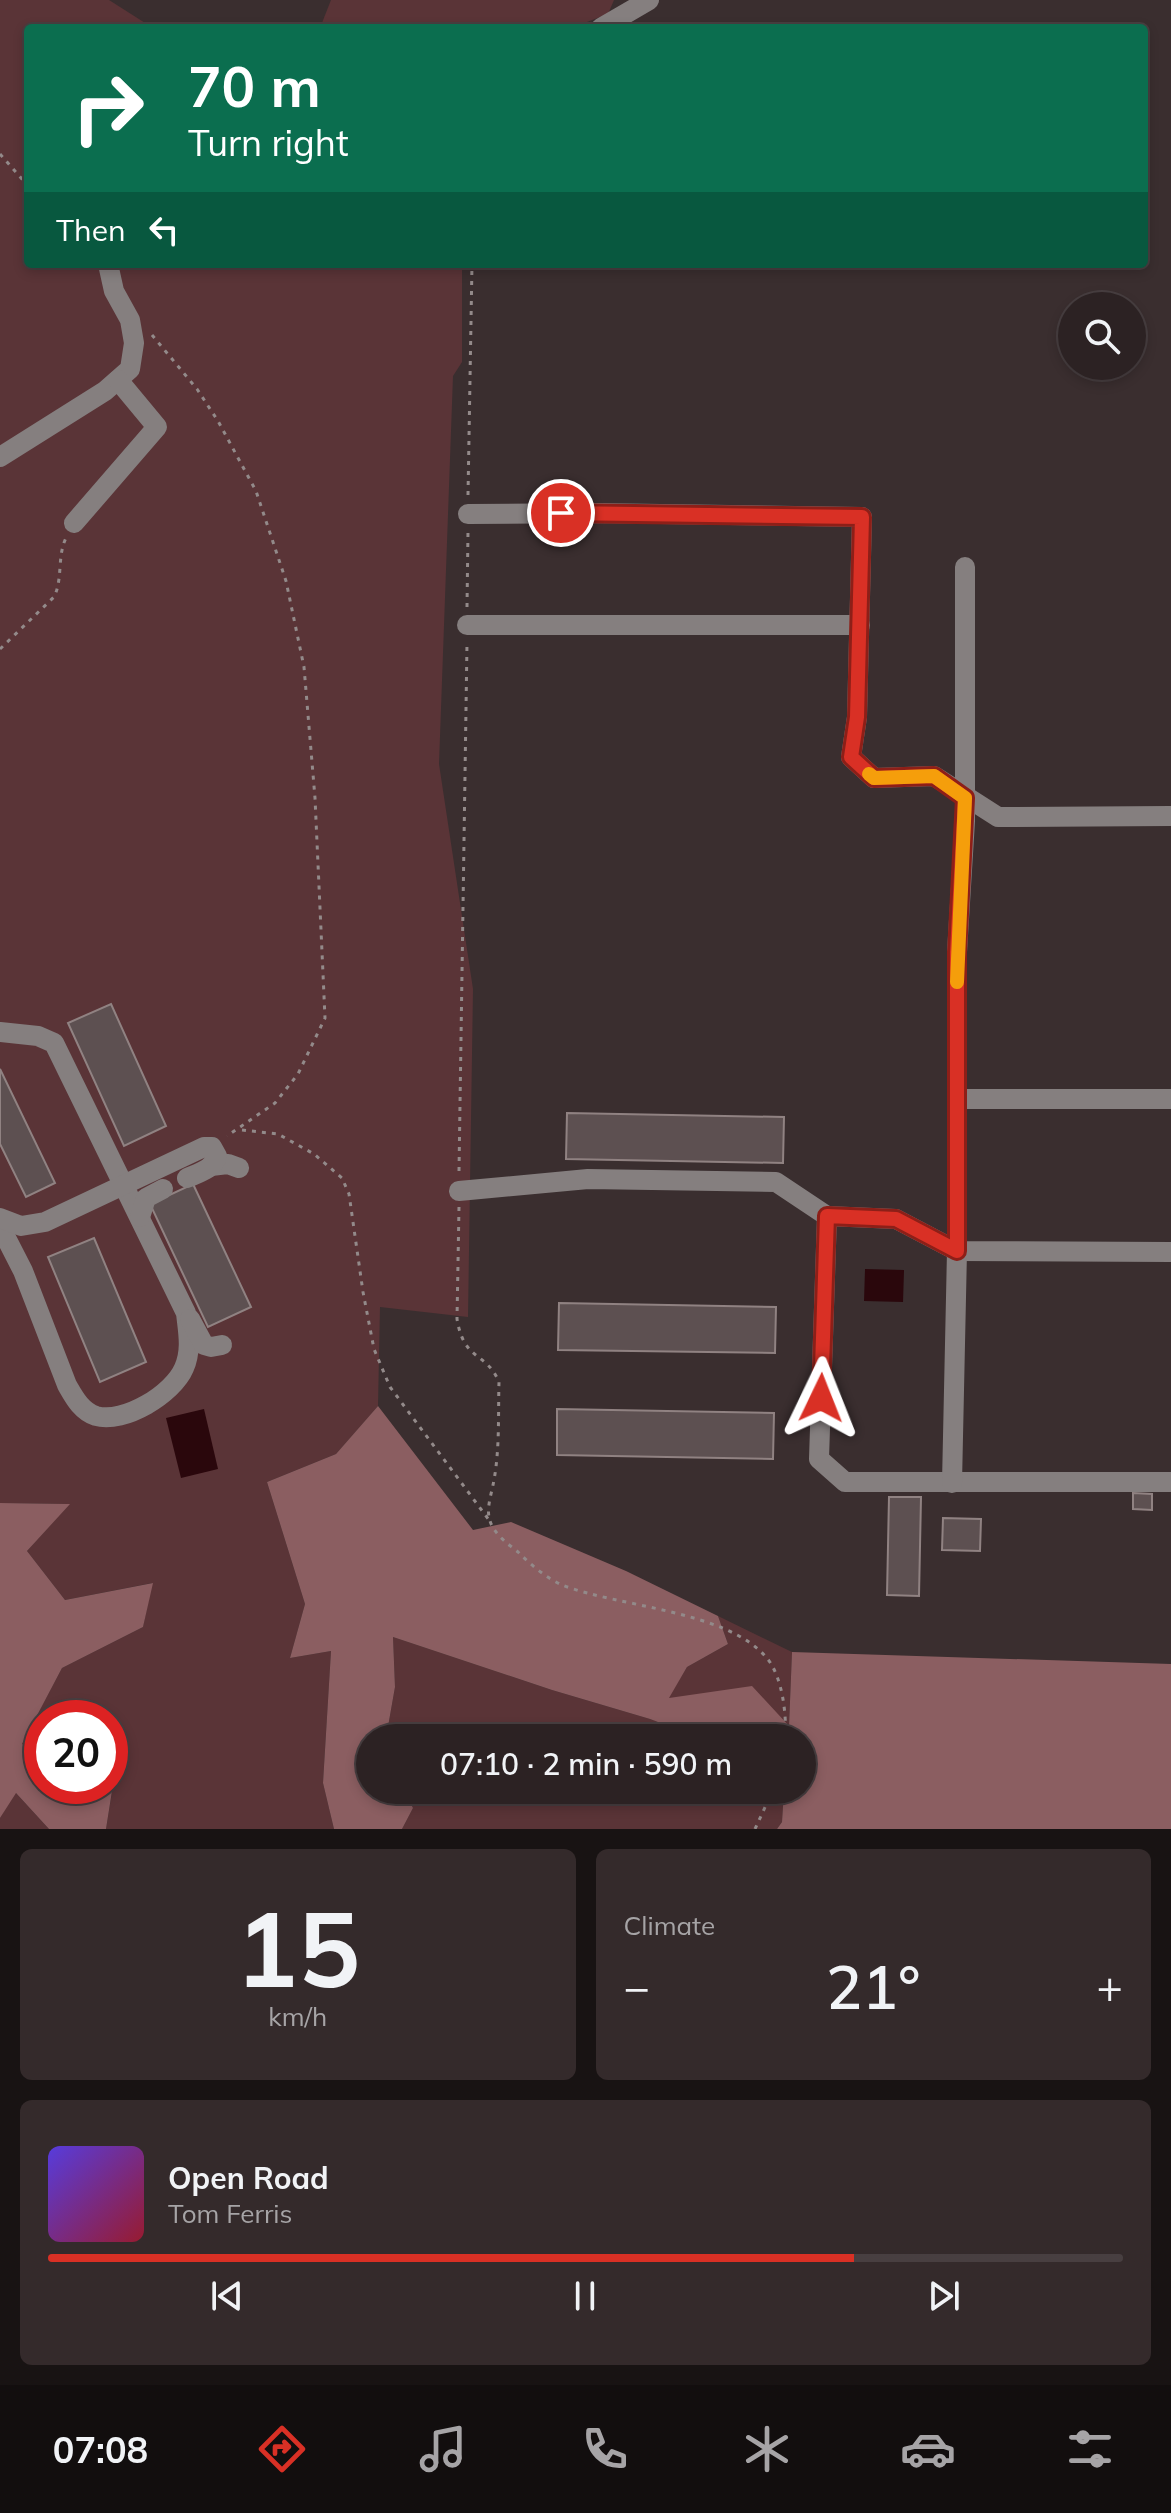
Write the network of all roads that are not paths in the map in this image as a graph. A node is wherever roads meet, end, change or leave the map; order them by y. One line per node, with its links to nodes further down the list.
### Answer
1 (649, 0): 2 (lane)
2 (608, 24)
3 (109, 268): 4 (lane)
4 (118, 380): 5 (lane); 7 (lane)
5 (0, 457)
6 (468, 514): 10 (lane)
7 (74, 523)
8 (965, 567): 11 (lane)
9 (467, 625): 10 (lane)
10 (860, 625): 11 (lane)
11 (965, 798): 12 (lane); 14 (lane)
12 (1171, 816)
13 (0, 1032): 19 (lane)
14 (957, 1099): 15 (lane); 26 (lane)
15 (1171, 1099)
16 (219, 1146): 17 (lane); 18 (lane); 19 (lane)
17 (239, 1168)
18 (187, 1178)
19 (124, 1184): 23 (lane); 24 (lane)
20 (163, 1189): 23 (lane)
21 (459, 1191): 22 (lane)
22 (827, 1216): 26 (lane); 31 (lane)
23 (140, 1217): 28 (lane)
24 (0, 1218)
25 (0, 1226): 28 (lane)
26 (957, 1251): 27 (lane); 31 (lane)
27 (1171, 1252)
28 (186, 1313): 29 (lane)
29 (222, 1345)
30 (1171, 1482): 31 (lane)
31 (952, 1483)

